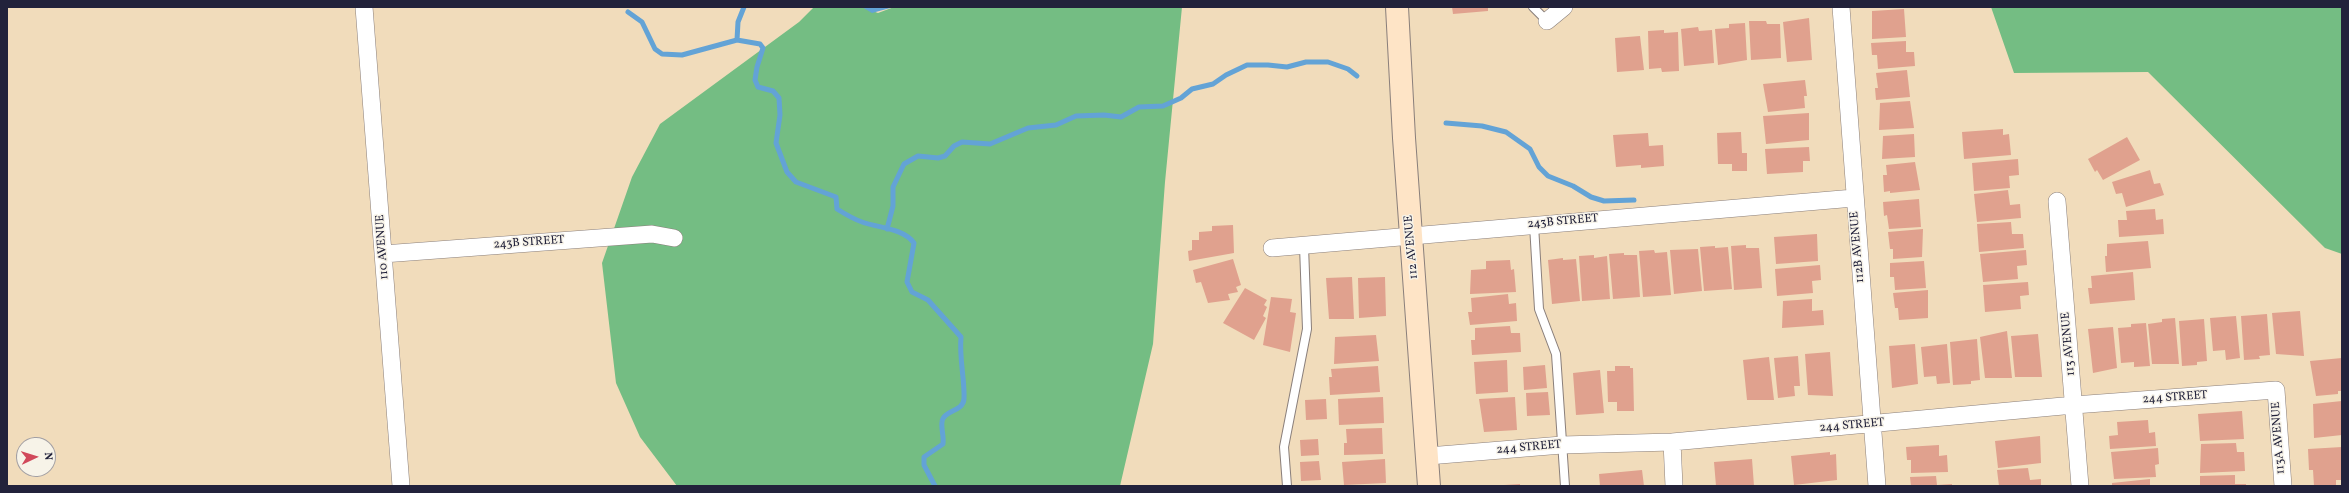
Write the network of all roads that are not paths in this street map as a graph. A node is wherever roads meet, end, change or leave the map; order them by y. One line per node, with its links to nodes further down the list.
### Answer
1 (364, 7): 14 (street, 110 AVENUE)
2 (1397, 7): 10 (main road, 112 AVENUE)
3 (1533, 7): 6 (lane)
4 (1564, 7): 6 (street)
5 (1841, 7): 7 (street, 112B AVENUE)
6 (1546, 21)
7 (1854, 198): 9 (street, 243B STREET); 17 (street, 112B AVENUE)
8 (2057, 201): 16 (street, 113 AVENUE)
9 (1534, 225): 10 (street, 243B STREET); 19 (lane)
10 (1411, 235): 12 (street, 243B STREET); 20 (main road, 112 AVENUE)
11 (674, 238): 14 (street, 243B STREET)
12 (1304, 246): 13 (street, 243B STREET); 22 (lane)
13 (1272, 248)
14 (383, 254): 21 (street, 110 AVENUE)
15 (2276, 390): 16 (street, 244 STREET); 28 (street, 113A AVENUE)
16 (2074, 405): 17 (street, 244 STREET); 27 (street, 113 AVENUE)
17 (1873, 424): 18 (street, 244 STREET); 26 (street, 112B AVENUE)
18 (1672, 442): 19 (street, 244 STREET); 25 (street)
19 (1562, 445): 20 (street, 244 STREET); 24 (lane)
20 (1428, 456): 23 (main road, 112 AVENUE)
21 (401, 486)
22 (1287, 486)
23 (1429, 486)
24 (1565, 486)
25 (1674, 486)
26 (1878, 486)
27 (2080, 486)
28 (2283, 486)

